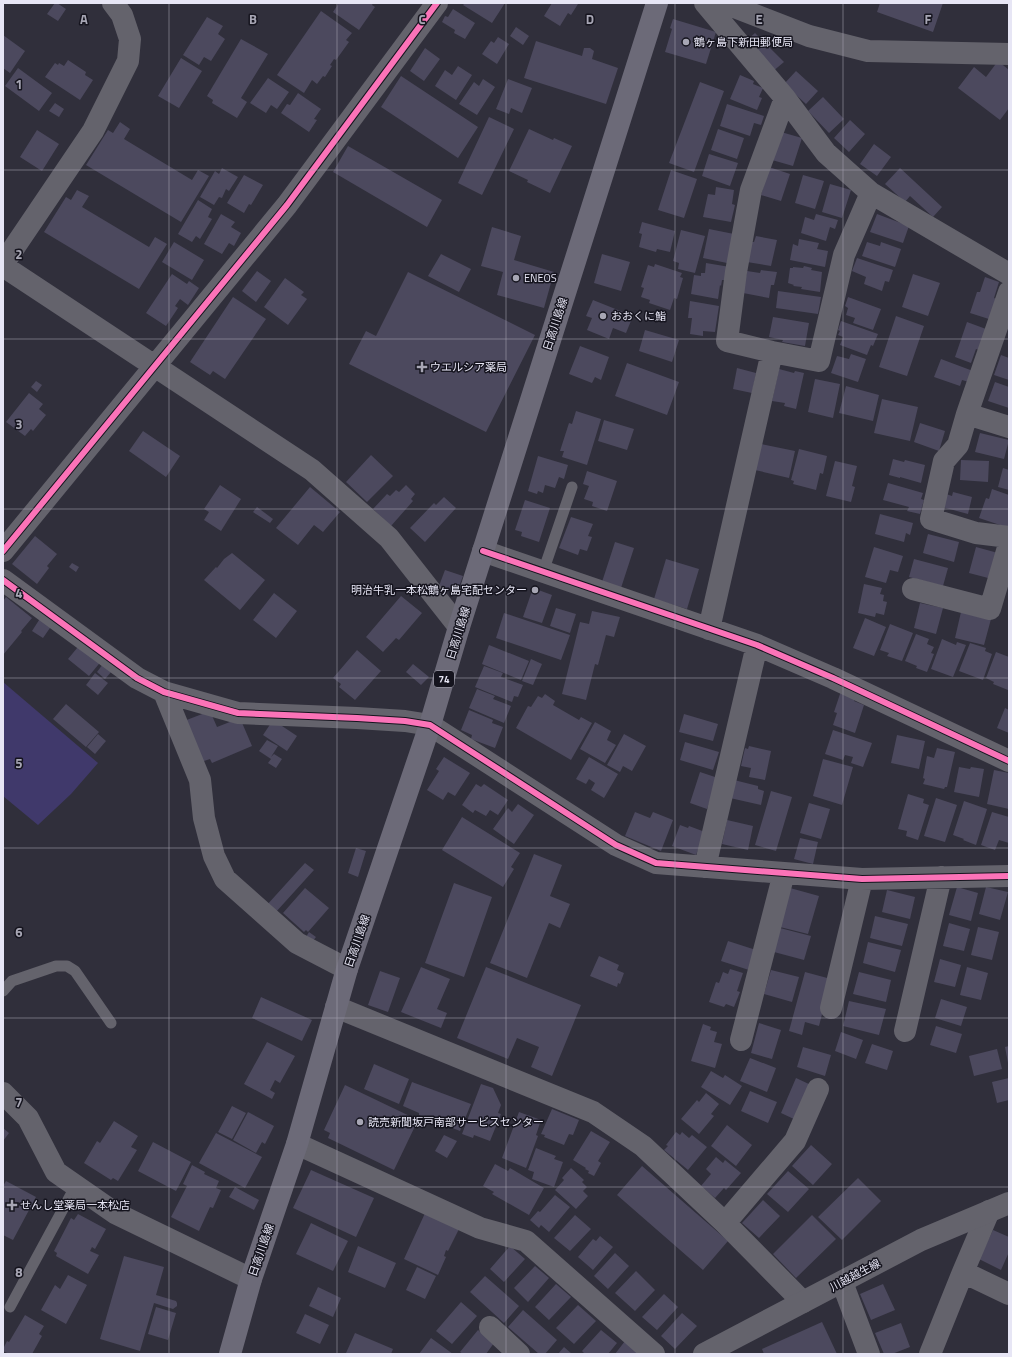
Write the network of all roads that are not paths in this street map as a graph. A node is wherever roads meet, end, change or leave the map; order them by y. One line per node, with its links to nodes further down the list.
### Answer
1 (113, 3): 9 (street)
2 (437, 3): 13 (street)
3 (657, 3): 20 (main road, 日高川島線 / 74)
4 (705, 3): 7 (street)
5 (724, 3): 6 (street)
6 (1009, 54)
7 (785, 98): 8 (street); 12 (street)
8 (871, 193): 10 (street); 12 (street)
9 (3, 265): 13 (street)
10 (1009, 274)
11 (1009, 292): 14 (street)
12 (772, 352): 25 (street)
13 (154, 366): 19 (street); 24 (street)
14 (967, 414): 15 (street); 17 (street)
15 (1009, 427)
16 (572, 487): 21 (lane)
17 (1009, 537)
18 (1009, 544): 23 (street)
19 (3, 551)
20 (484, 551): 21 (street); 24 (main road, 日高川島線 / 74)
21 (543, 572): 25 (street)
22 (3, 580): 27 (street)
23 (913, 589)
24 (460, 627): 28 (main road, 日高川島線 / 74)
25 (708, 629): 26 (street)
26 (757, 645): 29 (street); 30 (street)
27 (164, 692): 28 (street); 35 (street)
28 (430, 726): 30 (street); 35 (main road, 日高川島線 / 74)
29 (1009, 761)
30 (705, 867): 31 (street)
31 (784, 873): 34 (street); 41 (street)
32 (1009, 876): 33 (street)
33 (941, 877): 34 (street); 40 (street)
34 (862, 879): 38 (street)
35 (347, 970): 37 (main road, 日高川島線 / 74)
36 (3, 991): 39 (lane)
37 (336, 1007): 44 (main road, 日高川島線 / 74); 48 (street)
38 (832, 1008)
39 (111, 1023)
40 (905, 1031)
41 (741, 1040)
42 (818, 1089): 48 (street)
43 (3, 1093): 45 (street)
44 (297, 1144): 50 (main road, 日高川島線 / 74); 58 (street)
45 (76, 1186): 50 (street); 54 (lane)
46 (1009, 1203): 47 (street, 川越越生線)
47 (989, 1211): 49 (street); 51 (street, 川越越生線)
48 (725, 1223): 53 (street)
49 (963, 1272): 52 (street); 61 (street)
50 (251, 1279): 56 (main road, 日高川島線 / 74)
51 (842, 1282): 53 (street, 川越越生線); 60 (street)
52 (1009, 1294)
53 (803, 1302): 59 (street, 川越越生線)
54 (10, 1306)
55 (490, 1327): 57 (street)
56 (230, 1354)
57 (519, 1354)
58 (654, 1354)
59 (704, 1354)
60 (868, 1354)
61 (930, 1354)

